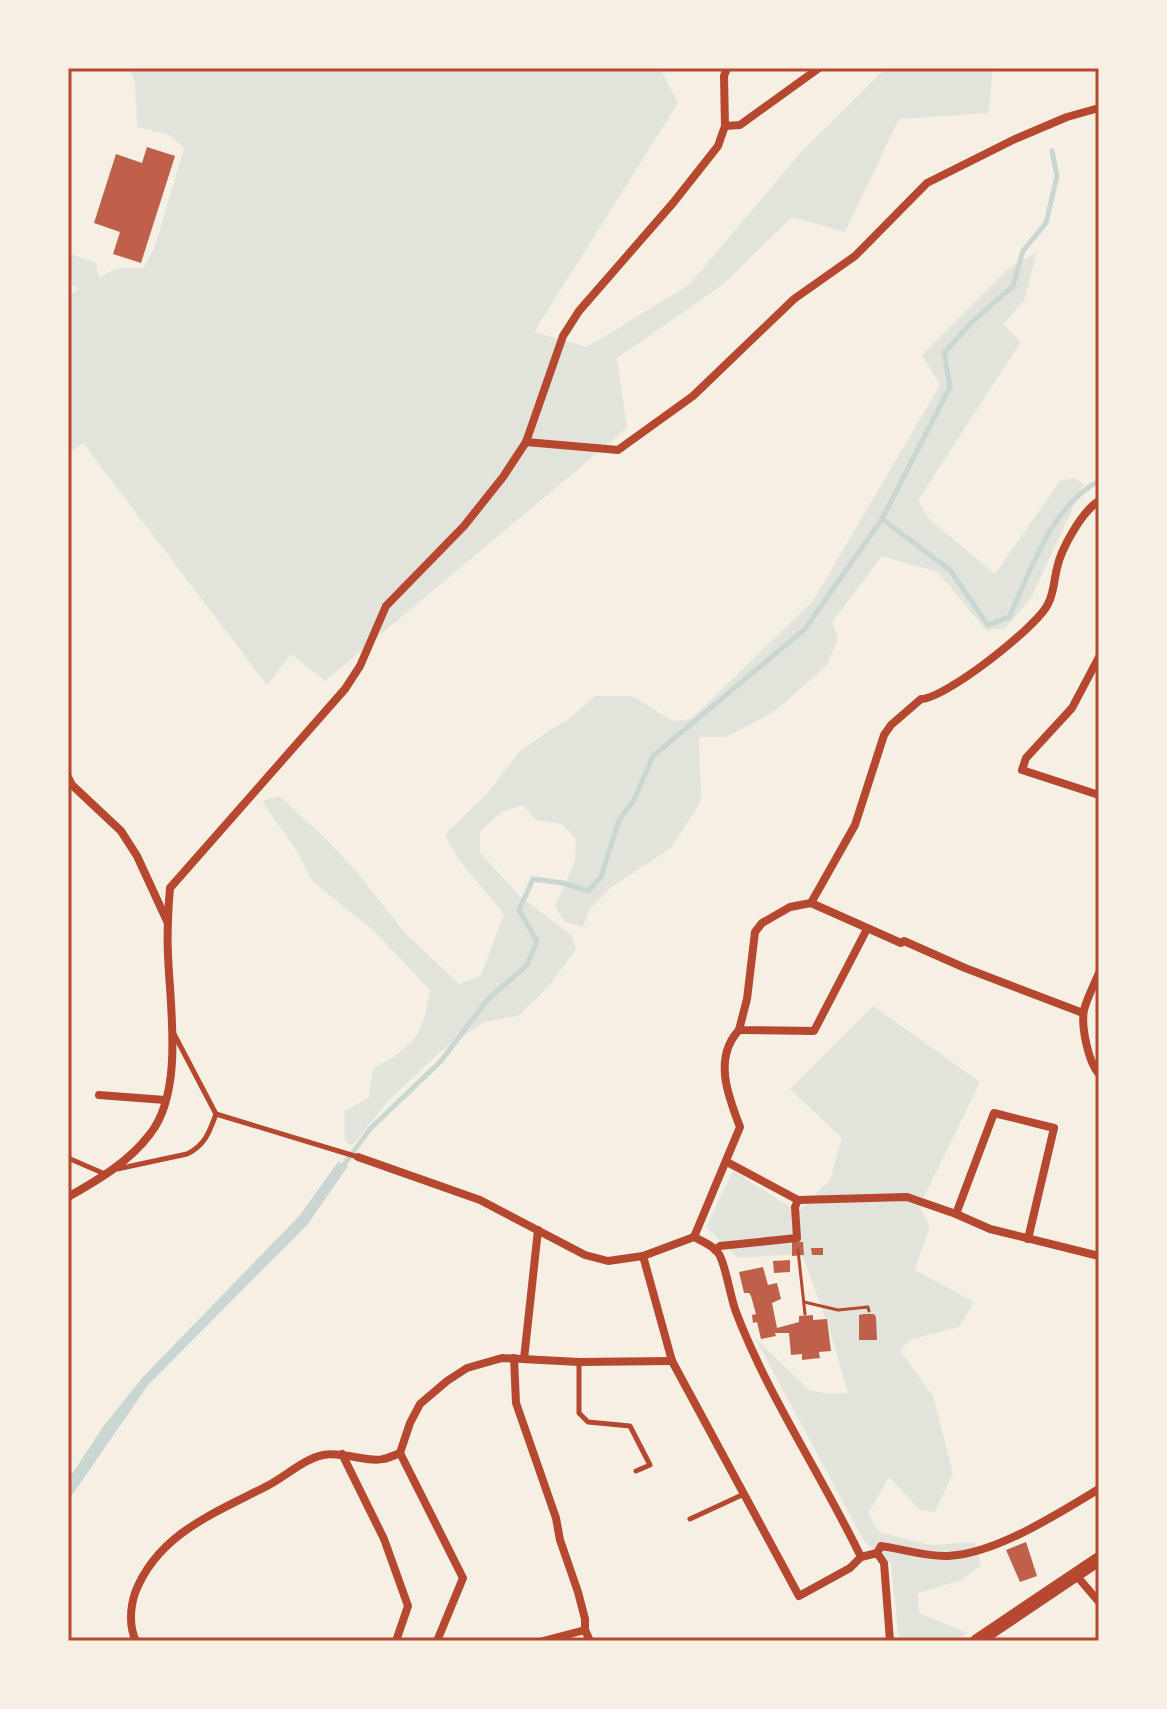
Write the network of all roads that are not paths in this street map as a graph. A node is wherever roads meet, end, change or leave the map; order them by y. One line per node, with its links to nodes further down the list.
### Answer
1 (727, 68): 4 (street)
2 (819, 68): 4 (street)
3 (1099, 108): 5 (street)
4 (725, 126): 5 (street)
5 (526, 442): 11 (street)
6 (1099, 501): 10 (street)
7 (1099, 657): 9 (street)
8 (68, 777): 11 (street)
9 (1099, 795)
10 (811, 903): 12 (street); 15 (street)
11 (167, 922): 16 (street)
12 (867, 929): 14 (street); 15 (street)
13 (1099, 973): 14 (street)
14 (1083, 1013): 17 (street)
15 (739, 1030): 23 (street)
16 (172, 1032): 19 (street); 20 (lane)
17 (1099, 1074)
18 (99, 1095): 19 (street)
19 (165, 1100): 24 (street)
20 (216, 1114): 21 (lane); 24 (lane)
21 (358, 1157): 28 (street)
22 (68, 1158): 24 (lane)
23 (727, 1162): 26 (street); 29 (street)
24 (109, 1172): 25 (street)
25 (68, 1197)
26 (798, 1200): 27 (street); 31 (street)
27 (956, 1214): 30 (street); 30 (street)
28 (538, 1230): 32 (street); 34 (street)
29 (694, 1237): 31 (street); 32 (street)
30 (1028, 1239): 33 (street)
31 (715, 1250): 44 (street)
32 (643, 1256): 35 (street)
33 (1099, 1256)
34 (519, 1358): 36 (street); 37 (street); 48 (street)
35 (672, 1361): 36 (street); 41 (street)
36 (579, 1362): 39 (lane)
37 (400, 1453): 38 (street); 51 (street)
38 (342, 1454): 49 (street); 50 (street)
39 (636, 1471)
40 (1099, 1489): 43 (street)
41 (744, 1494): 42 (lane); 44 (street)
42 (690, 1519)
43 (877, 1553): 44 (street); 54 (street)
44 (861, 1557)
45 (1099, 1559): 46 (main road)
46 (1076, 1575): 47 (street); 55 (main road)
47 (1099, 1602)
48 (585, 1630): 52 (street); 53 (street)
49 (136, 1641)
50 (396, 1641)
51 (437, 1641)
52 (543, 1641)
53 (590, 1641)
54 (890, 1641)
55 (977, 1641)

